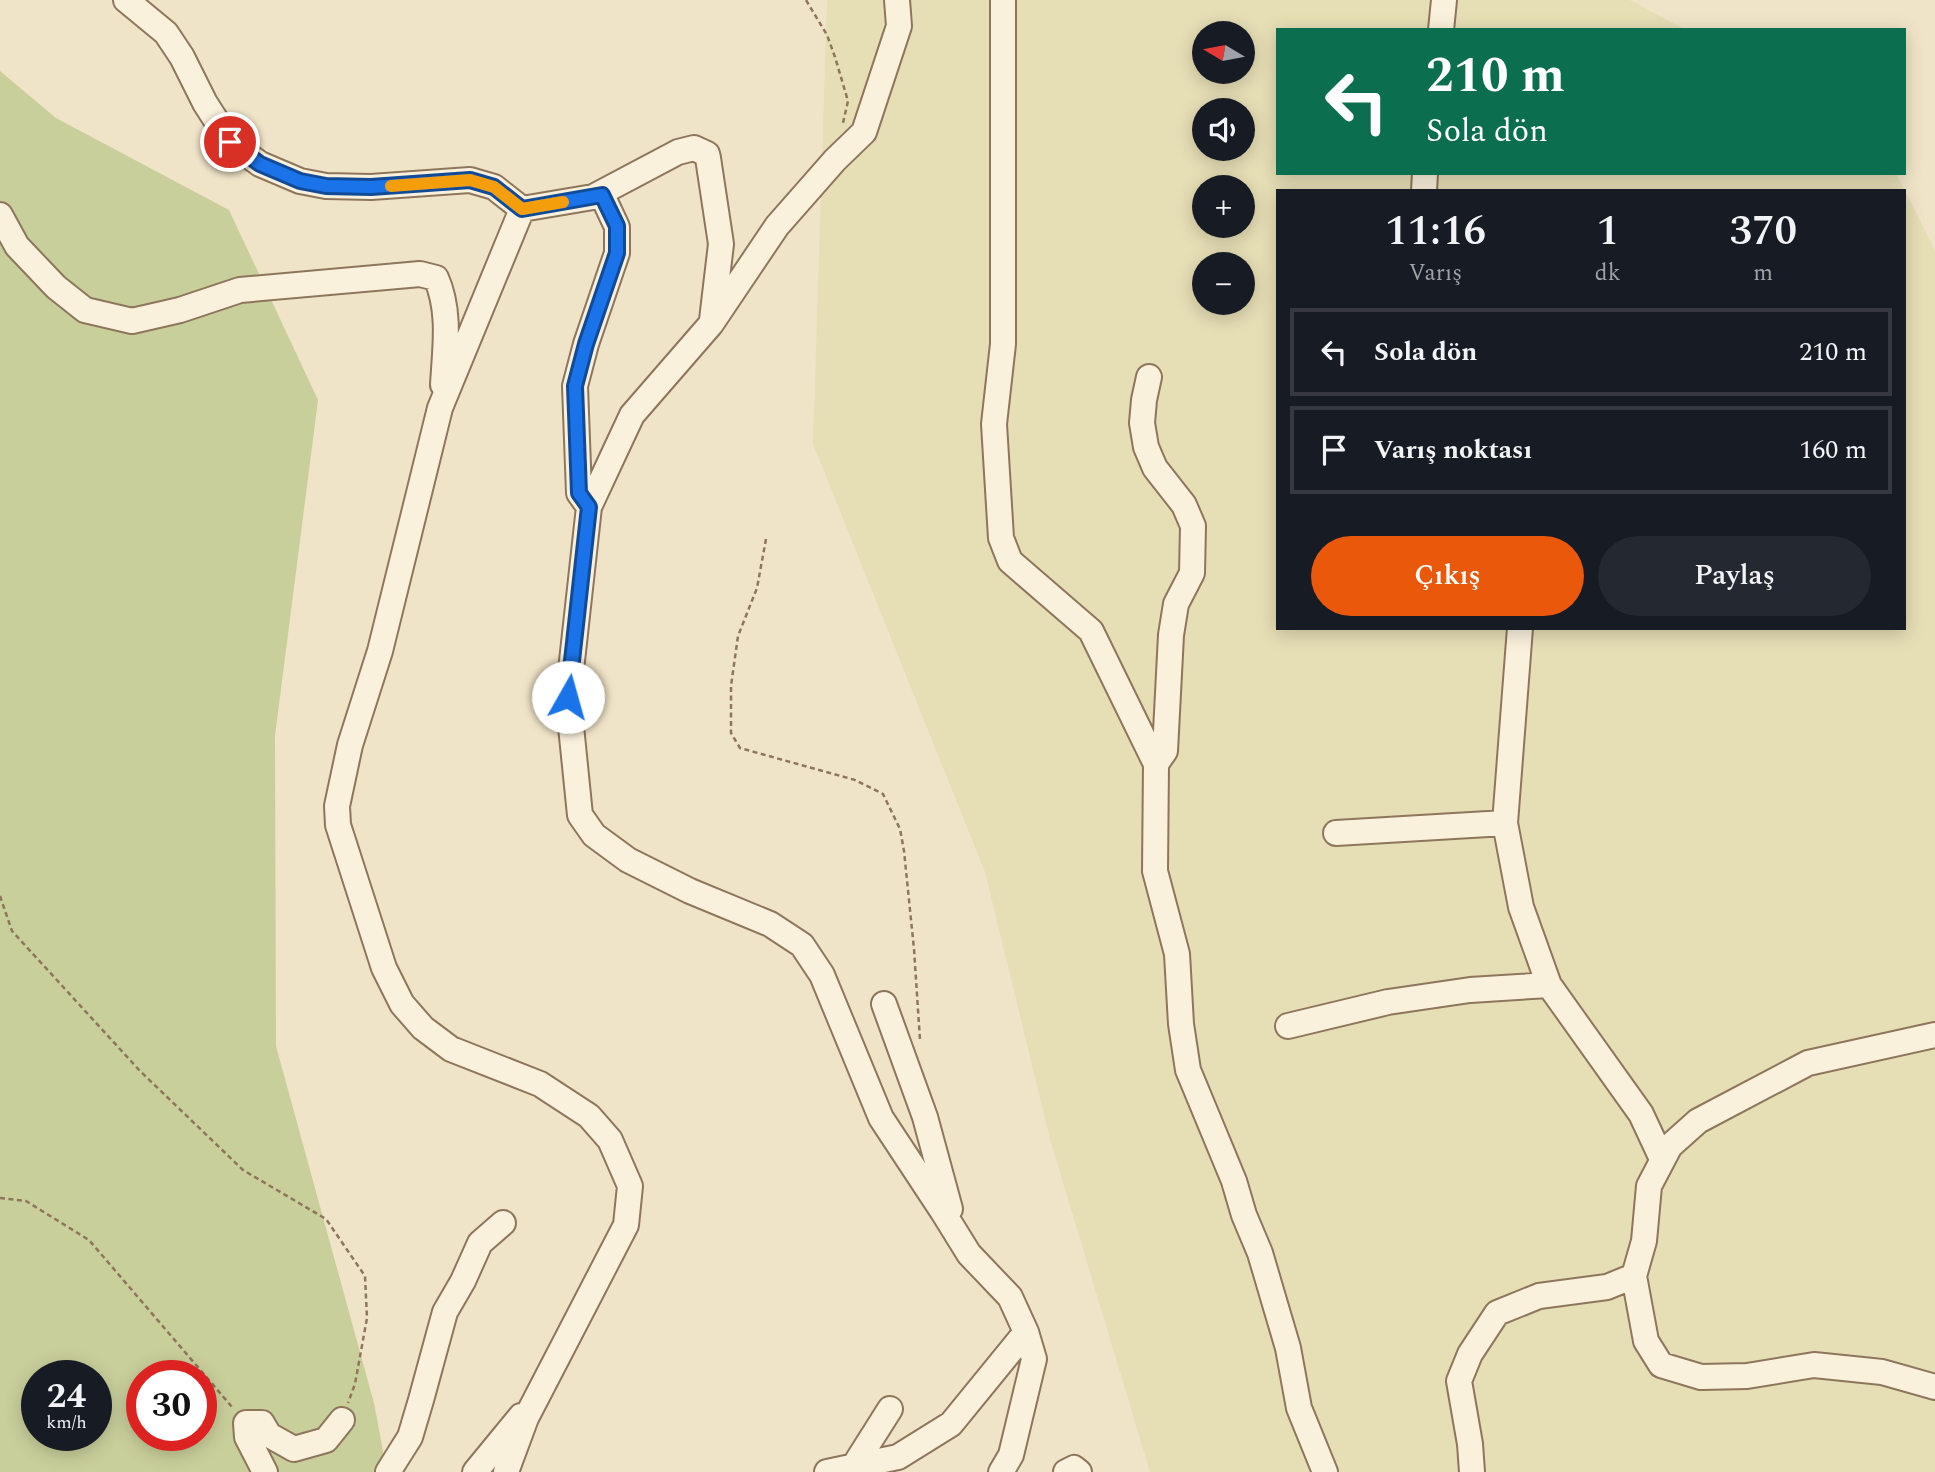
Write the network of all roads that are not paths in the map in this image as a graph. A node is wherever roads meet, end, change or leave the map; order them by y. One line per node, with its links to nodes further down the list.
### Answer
1 (126, 0): 7 (street)
2 (897, 0): 9 (street)
3 (1003, 0): 14 (street)
4 (1444, 0): 5 (street)
5 (1441, 28)
6 (593, 197): 7 (street); 9 (street); 12 (street)
7 (522, 209): 11 (street)
8 (0, 215): 11 (street)
9 (711, 324): 12 (street)
10 (1149, 377): 14 (street)
11 (442, 403): 27 (street)
12 (589, 507): 23 (street)
13 (1520, 630): 15 (street)
14 (1156, 764): 39 (street)
15 (1505, 824): 16 (street); 17 (street)
16 (1336, 834)
17 (1549, 985): 19 (street); 21 (street)
18 (884, 1003): 23 (street)
19 (1288, 1026)
20 (1935, 1035): 21 (street)
21 (1662, 1159): 24 (street)
22 (503, 1223): 32 (street)
23 (956, 1234): 25 (street)
24 (1634, 1276): 26 (street); 40 (street)
25 (1026, 1332): 30 (street); 36 (street)
26 (1935, 1387)
27 (535, 1401): 33 (street); 34 (street)
28 (890, 1409): 30 (street)
29 (342, 1420): 31 (street)
30 (854, 1466): 35 (street)
31 (265, 1472)
32 (388, 1472)
33 (475, 1472)
34 (506, 1472)
35 (827, 1472)
36 (1001, 1472)
37 (1066, 1472): 38 (street)
38 (1079, 1472)
39 (1325, 1472)
40 (1472, 1472)

